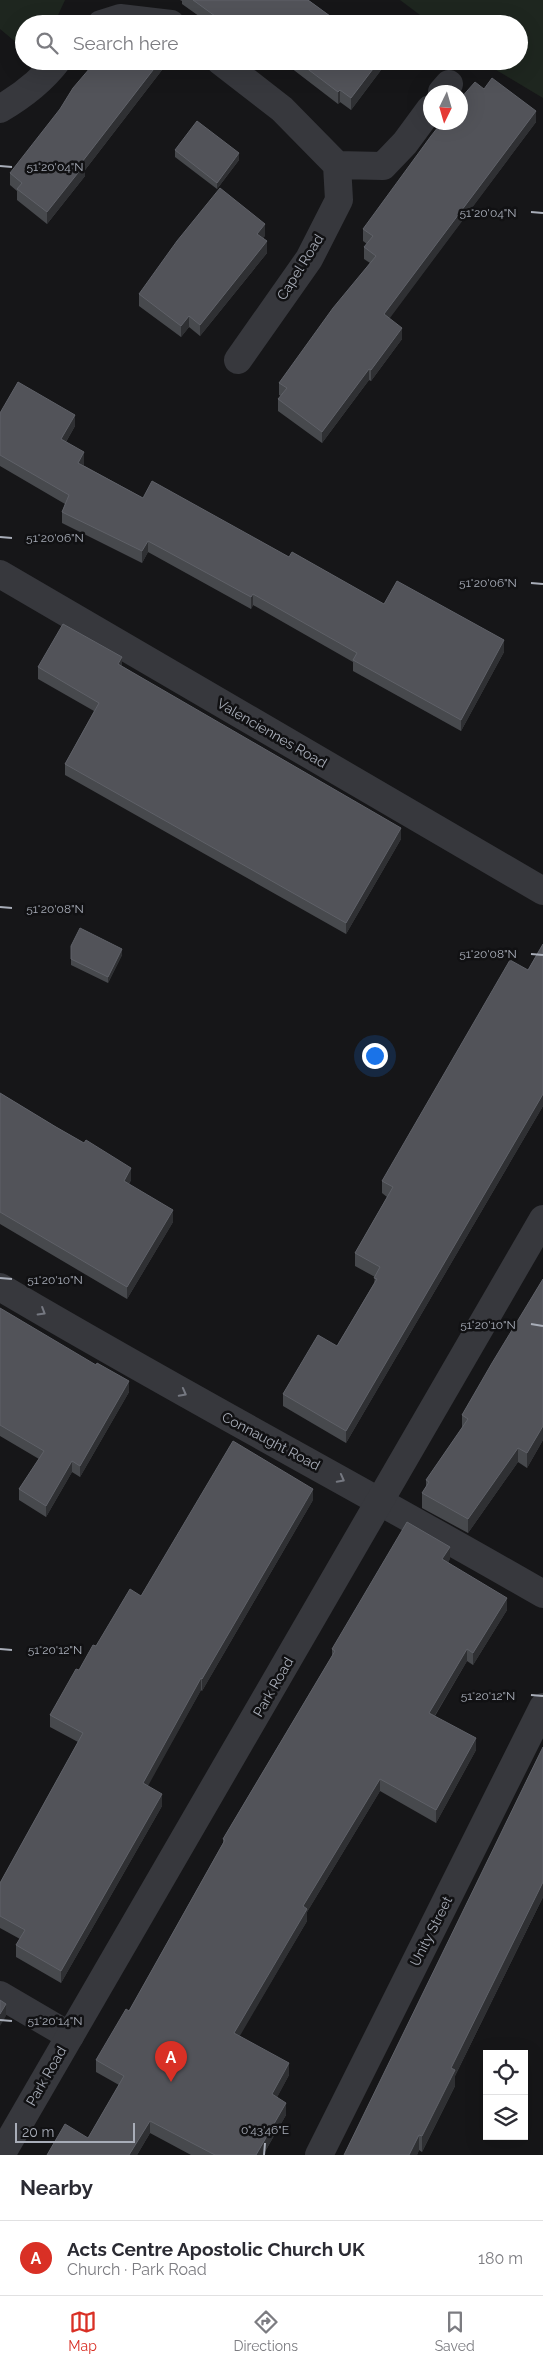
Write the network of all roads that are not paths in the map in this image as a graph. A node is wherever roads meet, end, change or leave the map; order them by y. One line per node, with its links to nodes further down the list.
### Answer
1 (51, 70): 3 (street)
2 (232, 70): 5 (street)
3 (0, 109)
4 (423, 119): 5 (street)
5 (338, 165): 6 (street, Capel Road)
6 (238, 360)
7 (0, 574): 8 (street, Valenciennes Road)
8 (543, 892)
9 (543, 1219): 11 (street, Park Road)
10 (0, 1287): 11 (street, Connaught Road, one-way to 11)
11 (381, 1500): 12 (street, Connaught Road); 15 (street, Park Road)
12 (543, 1594)
13 (543, 1707): 17 (street, Unity Street)
14 (0, 1995): 15 (street)
15 (70, 2036): 16 (street, Park Road)
16 (1, 2155)
17 (319, 2155)

